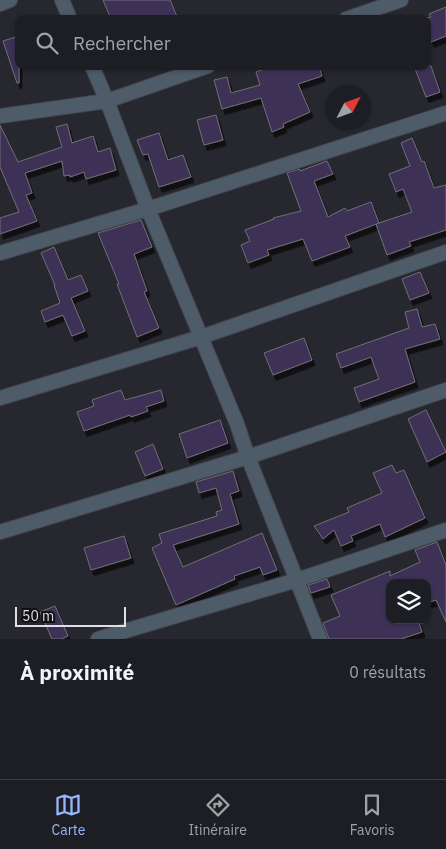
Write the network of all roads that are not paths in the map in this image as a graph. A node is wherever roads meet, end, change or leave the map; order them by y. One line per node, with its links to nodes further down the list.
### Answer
1 (10, 0): 4 (street)
2 (62, 0): 5 (street)
3 (401, 0): 6 (street)
4 (0, 4)
5 (68, 15)
6 (358, 15)
7 (94, 70): 9 (street)
8 (196, 70): 9 (street)
9 (107, 101): 11 (street); 12 (street)
10 (446, 113): 12 (street)
11 (0, 116)
12 (148, 209): 14 (street); 15 (street)
13 (446, 252): 15 (street)
14 (0, 253)
15 (201, 337): 17 (street); 18 (street)
16 (446, 390): 18 (street)
17 (0, 398)
18 (248, 457): 20 (street); 21 (street)
19 (446, 530): 21 (street)
20 (0, 532)
21 (297, 580): 22 (street); 23 (street)
22 (98, 639)
23 (320, 639)

